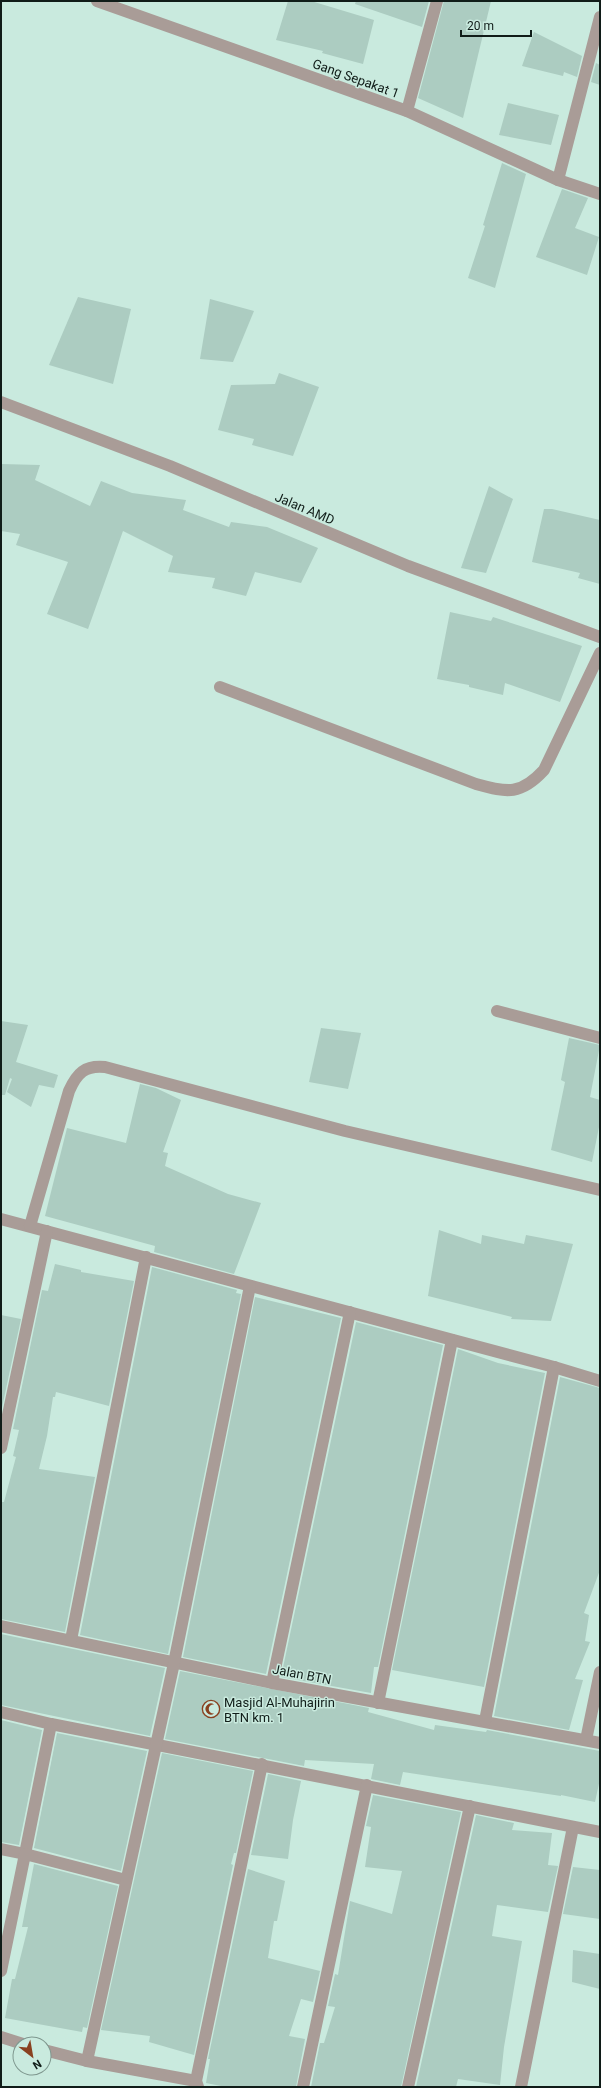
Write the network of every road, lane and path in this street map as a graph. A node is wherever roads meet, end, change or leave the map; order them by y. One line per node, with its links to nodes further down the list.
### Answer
1 (97, 1): 4 (street, Gang Sepakat 1)
2 (437, 1): 4 (street)
3 (600, 17): 5 (street)
4 (407, 111): 5 (street, Gang Sepakat 1)
5 (558, 180): 6 (street, Gang Sepakat 1)
6 (600, 194)
7 (1, 402): 8 (street, Jalan AMD)
8 (600, 637)
9 (600, 653): 10 (street)
10 (220, 687)
11 (497, 1011): 12 (street)
12 (600, 1038)
13 (600, 1190): 15 (street)
14 (1, 1219): 15 (street)
15 (30, 1226): 16 (street)
16 (47, 1231): 17 (street); 23 (street)
17 (146, 1257): 18 (street); 25 (street)
18 (250, 1286): 19 (street); 26 (street)
19 (350, 1312): 20 (street); 28 (street)
20 (452, 1340): 21 (street); 29 (street)
21 (554, 1367): 22 (street); 31 (street)
22 (600, 1381)
23 (1, 1448)
24 (1, 1626): 25 (street, Jalan BTN)
25 (71, 1640): 26 (street, Jalan BTN)
26 (174, 1663): 28 (street, Jalan BTN); 35 (street)
27 (600, 1672): 33 (street)
28 (272, 1683): 29 (street, Jalan BTN)
29 (378, 1703): 31 (street, Jalan BTN)
30 (1, 1712): 32 (street)
31 (485, 1721): 33 (street, Jalan BTN)
32 (51, 1724): 35 (street); 42 (street)
33 (586, 1740): 34 (street, Jalan BTN)
34 (600, 1743)
35 (156, 1745): 36 (street); 43 (street)
36 (262, 1764): 37 (street); 49 (street)
37 (367, 1785): 38 (street); 50 (street)
38 (470, 1806): 39 (street); 51 (street)
39 (574, 1826): 40 (street); 52 (street)
40 (600, 1832)
41 (1, 1849): 42 (street)
42 (25, 1854): 43 (street); 44 (street)
43 (126, 1880): 48 (street)
44 (1, 1971)
45 (1, 2037): 46 (street)
46 (12, 2040)
47 (52, 2052): 48 (street)
48 (87, 2061): 49 (street)
49 (197, 2084)
50 (303, 2087)
51 (408, 2087)
52 (521, 2087)

